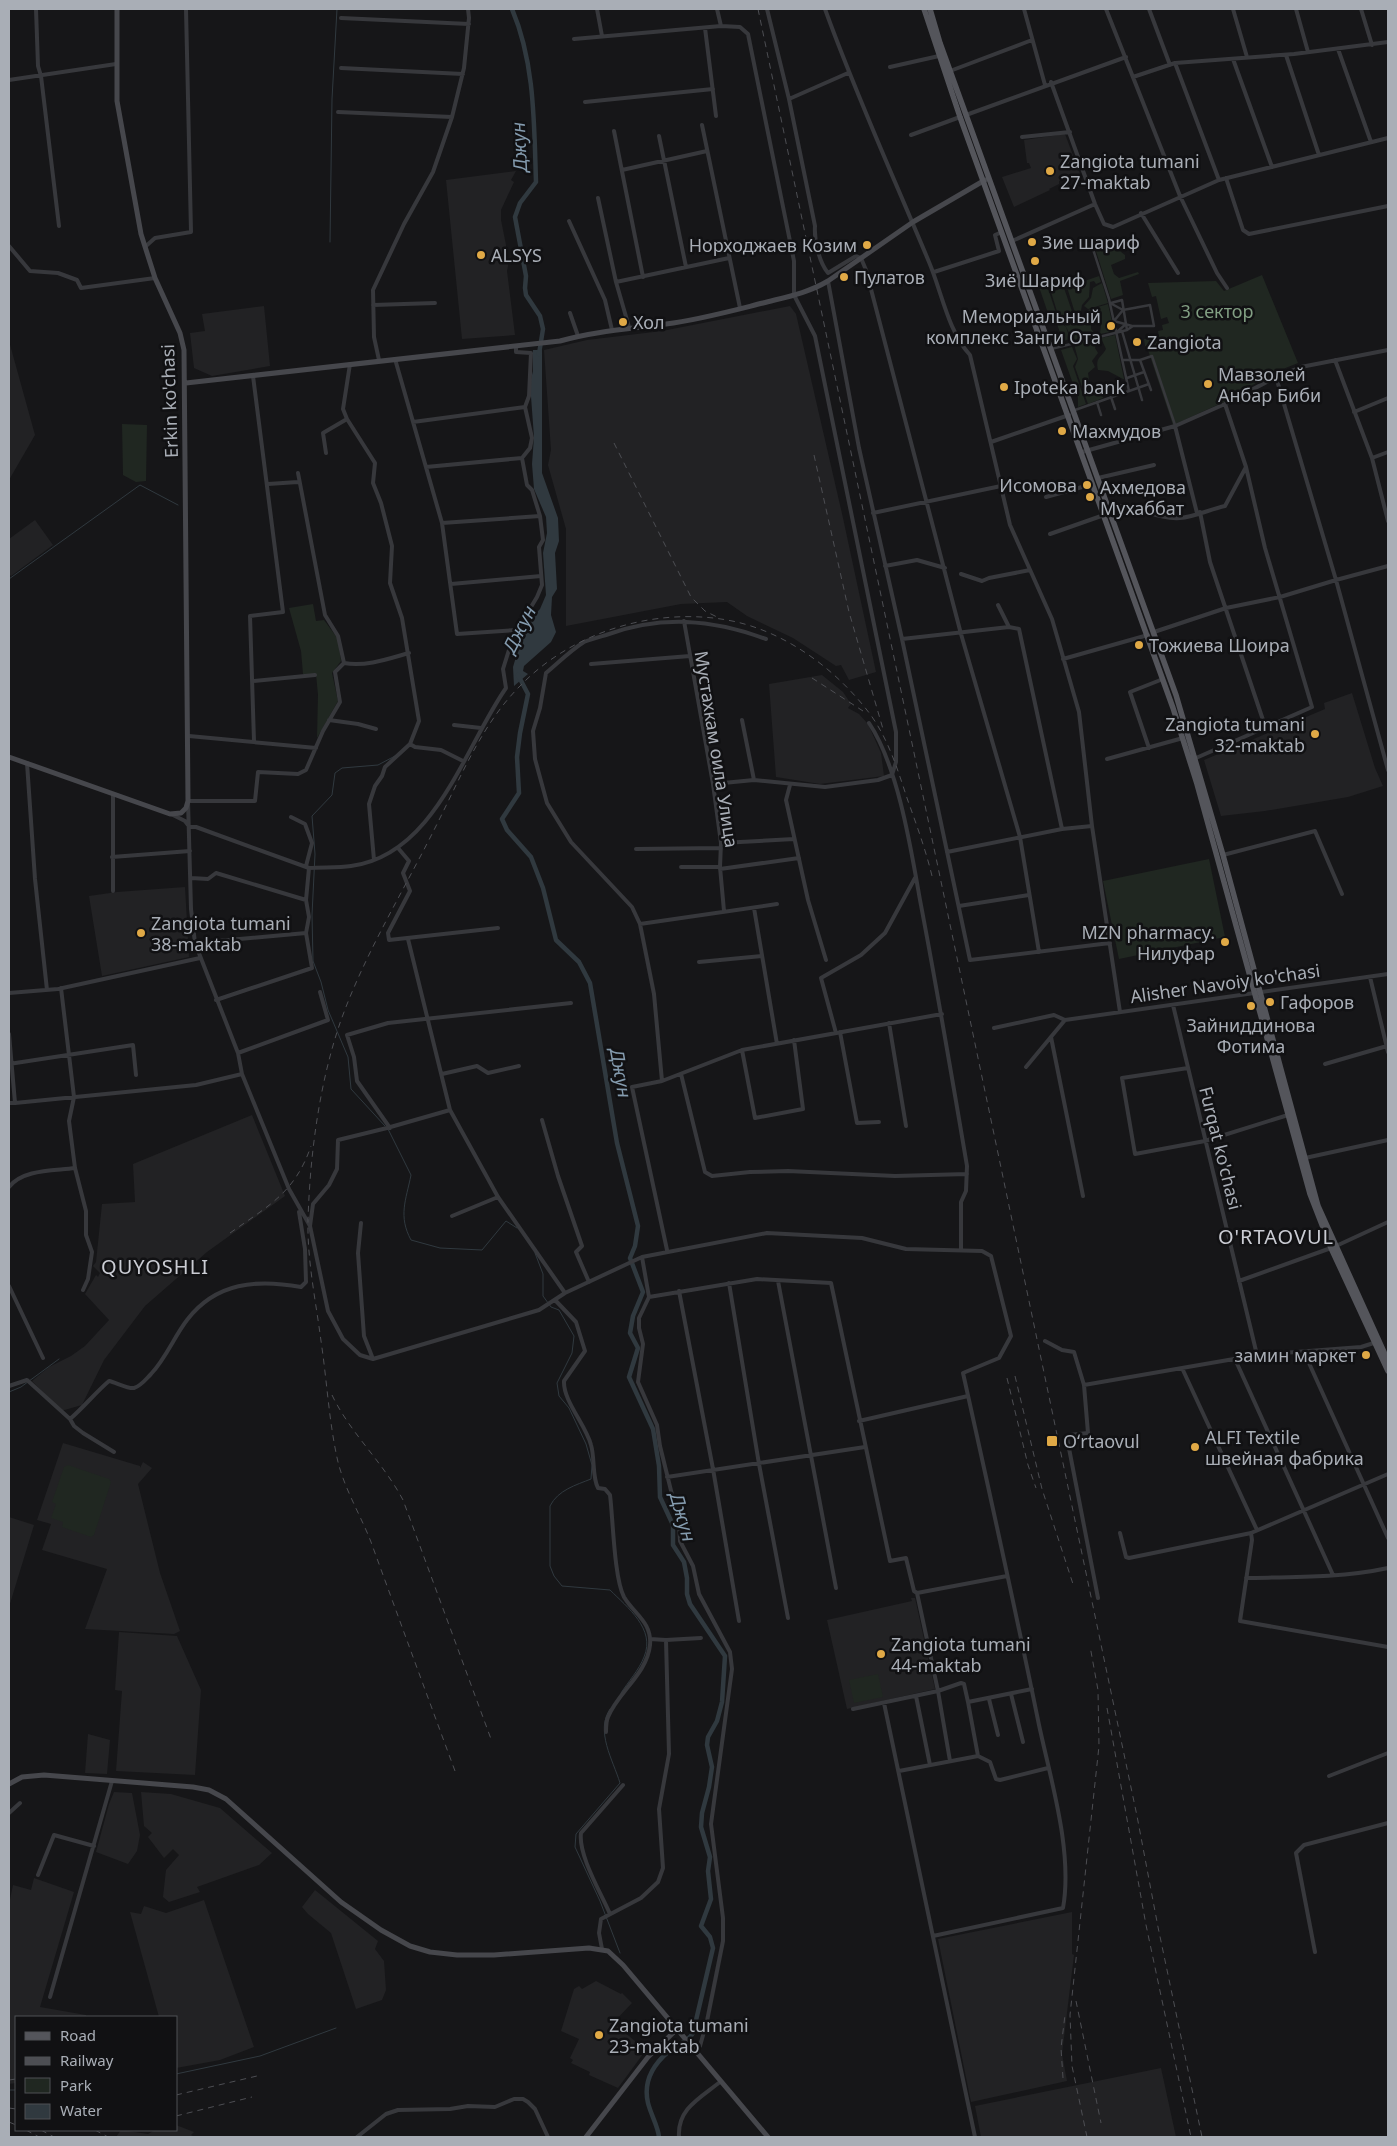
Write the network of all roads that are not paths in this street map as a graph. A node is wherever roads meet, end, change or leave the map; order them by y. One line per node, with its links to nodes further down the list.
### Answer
1 (36, 9): 42 (street)
2 (117, 9): 35 (main road, Erkin ko'chasi)
3 (186, 9): 81 (street)
4 (468, 9): 18 (street)
5 (597, 9): 21 (street)
6 (717, 9): 19 (street)
7 (767, 9): 48 (street)
8 (825, 9): 40 (street)
9 (924, 9): 30 (main road)
10 (930, 9): 39 (main road)
11 (1024, 9): 23 (street)
12 (1106, 9): 31 (street)
13 (1149, 9): 36 (street)
14 (1233, 9): 33 (street)
15 (1296, 9): 28 (street)
16 (1361, 9): 25 (street)
17 (340, 18): 18 (street)
18 (469, 24): 41 (street)
19 (721, 26): 20 (street); 93 (street)
20 (705, 28): 21 (street); 47 (street)
21 (602, 36): 22 (street)
22 (574, 39)
23 (1032, 40): 39 (street); 46 (street)
24 (1388, 42): 25 (street); 27 (street)
25 (1372, 44): 26 (street)
26 (1338, 49): 28 (street); 61 (street)
27 (1388, 50)
28 (1308, 52): 29 (street)
29 (1286, 54): 33 (street); 63 (street)
30 (939, 56): 37 (street); 52 (main road)
31 (1126, 57): 43 (street); 45 (street)
32 (1232, 58): 33 (street); 34 (street); 65 (street)
33 (1247, 58)
34 (1175, 63): 36 (street); 69 (street)
35 (116, 64): 42 (street); 81 (main road, Erkin ko'chasi)
36 (1170, 65): 43 (street)
37 (890, 66)
38 (341, 68): 41 (street)
39 (950, 71): 52 (main road)
40 (848, 73): 48 (street); 76 (street)
41 (463, 74): 53 (street)
42 (41, 76): 44 (street); 77 (street)
43 (1133, 77): 70 (street)
44 (9, 80)
45 (1051, 82): 46 (street); 56 (street)
46 (1045, 85): 52 (street)
47 (713, 89): 49 (street); 51 (street)
48 (789, 99): 84 (street)
49 (585, 102)
50 (338, 112): 53 (street)
51 (716, 116)
52 (963, 116): 57 (street); 68 (main road)
53 (452, 117): 96 (street)
54 (702, 125): 62 (street)
55 (614, 132): 66 (street)
56 (1070, 132): 59 (street); 72 (street)
57 (911, 135)
58 (660, 136): 64 (street)
59 (1022, 137)
60 (1388, 138): 61 (street)
61 (1372, 142): 63 (street)
62 (708, 151): 64 (street); 83 (street)
63 (1319, 155): 65 (street)
64 (664, 160): 66 (street); 85 (street)
65 (1272, 167): 67 (street)
66 (622, 170): 88 (street)
67 (1226, 178): 69 (street); 73 (street)
68 (987, 180): 76 (main road); 78 (main road); 79 (main road)
69 (1219, 180): 70 (street)
70 (1180, 196): 74 (street); 92 (street)
71 (598, 198): 91 (street)
72 (1095, 204): 74 (street); 79 (street)
73 (1388, 206)
74 (1141, 213): 87 (street)
75 (569, 221): 104 (street)
76 (913, 222): 84 (main road); 86 (street)
77 (59, 226)
78 (1002, 232): 86 (street); 138 (main road)
79 (1012, 241): 110 (main road)
80 (9, 246): 89 (street)
81 (146, 246): 89 (main road, Erkin ko'chasi)
82 (1092, 249): 95 (street)
83 (729, 258): 85 (street); 97 (street)
84 (861, 258): 90 (main road); 161 (street)
85 (686, 267): 88 (street)
86 (934, 272): 143 (street)
87 (1178, 273)
88 (643, 277): 91 (street)
89 (155, 278): 124 (main road, Erkin ko'chasi)
90 (828, 281): 93 (main road); 163 (street)
91 (616, 282): 103 (street)
92 (1227, 288)
93 (794, 295): 97 (main road); 215 (street)
94 (435, 303): 96 (street)
95 (1110, 303): 98 (street); 98 (street); 100 (street)
96 (373, 305): 113 (street)
97 (740, 308): 103 (main road)
98 (1123, 310): 100 (street); 101 (street); 102 (street)
99 (570, 313): 108 (street)
100 (1114, 321): 101 (street); 107 (street)
101 (1126, 324): 102 (street); 105 (street); 107 (street)
102 (1133, 326): 105 (street)
103 (629, 327): 104 (main road)
104 (612, 330): 108 (main road)
105 (1127, 330): 106 (street)
106 (1122, 331): 107 (street); 115 (street)
107 (1116, 332): 110 (street); 114 (street)
108 (578, 336): 109 (main road)
109 (516, 346): 112 (main road); 134 (street)
110 (1051, 349): 136 (main road)
111 (1388, 350): 117 (street)
112 (395, 359): 113 (main road); 141 (street)
113 (379, 360): 118 (main road)
114 (1123, 360): 115 (street); 123 (street)
115 (1130, 360): 116 (street); 120 (street)
116 (1140, 360): 119 (street); 142 (street)
117 (1335, 360): 122 (street); 137 (street)
118 (350, 364): 121 (main road); 140 (street)
119 (1144, 372): 120 (street); 125 (street)
120 (1134, 375): 123 (street); 126 (street)
121 (253, 376): 124 (main road); 155 (street)
122 (1276, 377): 133 (street); 176 (street)
123 (1126, 378): 128 (street)
124 (186, 383): 203 (main road, Erkin ko'chasi)
125 (1149, 384): 126 (street); 127 (street)
126 (1138, 388): 128 (street); 131 (street)
127 (1151, 390)
128 (1129, 391): 129 (street)
129 (1111, 398): 132 (street); 135 (street)
130 (1388, 398): 137 (street)
131 (1142, 400)
132 (1097, 402): 136 (street); 139 (street)
133 (1225, 404): 142 (street); 151 (street)
134 (525, 407): 141 (street); 147 (street)
135 (1115, 409)
136 (1074, 410): 144 (main road)
137 (1354, 412): 148 (street)
138 (1069, 415): 143 (street); 144 (main road)
139 (1101, 415)
140 (347, 419): 146 (street); 188 (street)
141 (413, 422): 150 (street)
142 (1176, 426): 144 (street); 164 (street)
143 (991, 442): 157 (street)
144 (1085, 451): 153 (main road); 156 (main road)
145 (1388, 452): 148 (street)
146 (326, 453)
147 (522, 458): 150 (street); 166 (street)
148 (1372, 458): 160 (street)
149 (1154, 465): 153 (street)
150 (426, 467): 168 (street)
151 (1246, 467): 164 (street); 178 (street)
152 (298, 473): 154 (street)
153 (1098, 478): 162 (main road)
154 (298, 482): 155 (street); 191 (street)
155 (268, 484): 195 (street)
156 (1093, 484): 158 (street); 165 (main road)
157 (1001, 486): 161 (street); 173 (street)
158 (1046, 497)
159 (1388, 498): 160 (street)
160 (1381, 499): 167 (street)
161 (926, 502): 163 (street); 172 (street)
162 (1108, 507): 164 (street); 184 (main road)
163 (873, 513): 170 (street)
164 (1199, 513): 180 (street)
165 (1104, 515): 169 (street); 184 (main road)
166 (540, 516): 168 (street); 175 (street)
167 (1388, 521)
168 (442, 523): 177 (street)
169 (1050, 534)
170 (885, 566): 172 (street); 187 (street)
171 (1388, 566): 176 (street)
172 (945, 568): 185 (street)
173 (1030, 570): 174 (street); 190 (street)
174 (961, 574)
175 (541, 576): 177 (street); 183 (street)
176 (1336, 580): 178 (street); 214 (street)
177 (451, 584): 183 (street)
178 (1280, 597): 180 (street); 202 (street)
179 (998, 605): 182 (street)
180 (1226, 608): 184 (street); 202 (street)
181 (684, 620): 186 (street); 189 (street, Мустахкам оила Улица); 250 (street)
182 (1009, 627): 185 (street); 225 (street)
183 (517, 630): 200 (street)
184 (1151, 633): 190 (street); 194 (main road); 210 (main road)
185 (961, 634): 187 (street); 226 (street)
186 (766, 638)
187 (902, 639): 232 (street)
188 (409, 653): 191 (street); 206 (street)
189 (690, 656): 192 (street); 217 (street, Мустахкам оила Улица)
190 (1063, 659): 223 (street)
191 (344, 663): 196 (street)
192 (591, 664)
193 (315, 675): 195 (street)
194 (1163, 679): 204 (main road); 208 (street)
195 (253, 681): 205 (street)
196 (329, 720): 201 (street); 207 (street)
197 (742, 720): 216 (street)
198 (869, 723): 215 (street)
199 (454, 725): 200 (street)
200 (481, 728): 212 (street)
201 (376, 729)
202 (1266, 729): 210 (street)
203 (189, 736): 205 (street); 220 (main road, Erkin ko'chasi)
204 (1183, 738): 208 (street); 266 (main road)
205 (254, 741): 207 (street)
206 (410, 744): 212 (street); 236 (street)
207 (316, 748): 220 (street)
208 (1149, 748): 211 (street)
209 (9, 757): 213 (main road)
210 (1196, 758): 233 (main road)
211 (1107, 759)
212 (463, 760): 229 (street)
213 (27, 763): 219 (main road); 264 (street)
214 (1388, 770)
215 (892, 775): 218 (street); 240 (street)
216 (754, 780): 217 (street); 218 (street)
217 (712, 784): 228 (street, Мустахкам оила Улица)
218 (790, 785): 227 (street)
219 (113, 794): 221 (main road); 234 (street)
220 (188, 801): 221 (main road); 224 (street)
221 (170, 814): 224 (street)
222 (291, 817): 237 (street)
223 (1092, 826): 225 (street); 255 (street)
224 (189, 827): 231 (street); 237 (street)
225 (1062, 830): 226 (street)
226 (1020, 837): 232 (street); 244 (street)
227 (794, 839): 228 (street); 235 (street)
228 (720, 846): 230 (street); 239 (street, Мустахкам оила Улица)
229 (398, 848): 236 (street); 253 (street)
230 (636, 849)
231 (190, 850): 234 (street); 241 (street)
232 (946, 852): 247 (street)
233 (1223, 854): 243 (street); 266 (main road)
234 (112, 857): 242 (street)
235 (799, 858): 239 (street); 259 (street)
236 (374, 860): 237 (street)
237 (308, 867): 245 (street)
238 (681, 867): 239 (street)
239 (720, 868): 249 (street, Мустахкам оила Улица)
240 (916, 877): 272 (street); 277 (street)
241 (191, 878): 245 (street); 254 (street)
242 (113, 892)
243 (1342, 894)
244 (1030, 895): 247 (street); 256 (street)
245 (306, 900): 252 (street)
246 (777, 904): 248 (street)
247 (958, 906): 256 (street)
248 (754, 908): 249 (street); 257 (street)
249 (724, 911): 250 (street)
250 (640, 924): 296 (street)
251 (498, 928): 253 (street)
252 (306, 933): 254 (street); 268 (street)
253 (408, 939): 273 (street)
254 (195, 943): 258 (street)
255 (1110, 943): 256 (street); 271 (street)
256 (1038, 952)
257 (762, 956): 260 (street); 281 (street)
258 (200, 958): 263 (street); 268 (street)
259 (826, 960)
260 (699, 962)
261 (1388, 974): 262 (street, Alisher Navoiy ko'chasi)
262 (1370, 977): 266 (street, Alisher Navoiy ko'chasi); 282 (street)
263 (61, 988): 264 (street); 286 (street)
264 (47, 990): 267 (street)
265 (320, 992): 285 (street)
266 (1256, 992): 270 (street, Alisher Navoiy ko'chasi); 301 (main road); 308 (main road)
267 (9, 993)
268 (216, 1000): 285 (street)
269 (571, 1003): 273 (street)
270 (1173, 1005): 271 (street, Alisher Navoiy ko'chasi); 291 (street, Furqat ko'chasi)
271 (1120, 1012): 274 (street, Alisher Navoiy ko'chasi)
272 (942, 1014): 275 (street); 310 (street)
273 (428, 1018): 293 (street); 305 (street)
274 (1065, 1020): 276 (street, Alisher Navoiy ko'chasi); 279 (street)
275 (889, 1023): 277 (street); 304 (street)
276 (994, 1028)
277 (838, 1032): 280 (street); 303 (street)
278 (9, 1034): 287 (street)
279 (1051, 1037): 290 (street); 312 (street)
280 (794, 1040): 281 (street); 283 (street)
281 (777, 1044): 283 (street)
282 (1387, 1046): 284 (street); 288 (street)
283 (742, 1050): 294 (street)
284 (1388, 1052)
285 (238, 1054): 292 (street)
286 (69, 1056): 287 (street); 295 (street); 297 (street)
287 (11, 1064): 298 (street)
288 (1326, 1064)
289 (519, 1066): 293 (street)
290 (1026, 1067)
291 (1188, 1068): 307 (street, Furqat ko'chasi); 307 (street)
292 (242, 1074): 297 (street); 314 (street)
293 (442, 1074): 300 (street)
294 (681, 1074): 296 (street); 310 (street)
295 (136, 1075)
296 (662, 1081): 320 (street)
297 (74, 1097): 298 (street); 309 (street)
298 (15, 1103): 299 (street)
299 (9, 1104)
300 (450, 1110): 305 (street); 313 (street)
301 (1288, 1115): 307 (street); 319 (main road)
302 (542, 1120): 325 (street)
303 (879, 1122)
304 (906, 1126)
305 (390, 1128): 318 (street)
306 (1388, 1140): 308 (street)
307 (1205, 1141): 324 (street, Furqat ko'chasi)
308 (1304, 1158): 319 (main road)
309 (75, 1168): 311 (street); 328 (street)
310 (967, 1174): 321 (street)
311 (9, 1187)
312 (1083, 1196)
313 (498, 1197): 315 (street); 330 (street)
314 (299, 1209): 318 (street); 348 (street)
315 (452, 1216)
316 (1388, 1222): 319 (street)
317 (361, 1223): 340 (street)
318 (310, 1226): 340 (street)
319 (1333, 1247): 324 (street); 336 (main road)
320 (667, 1250): 321 (street); 322 (street)
321 (961, 1250): 347 (street)
322 (642, 1257): 325 (street); 332 (street)
323 (778, 1281): 326 (street); 349 (street); 352 (street)
324 (1239, 1281): 338 (street, Furqat ko'chasi)
325 (589, 1282): 330 (street)
326 (729, 1283): 329 (street); 353 (street)
327 (9, 1286): 331 (street)
328 (83, 1290)
329 (679, 1291): 332 (street); 354 (street)
330 (565, 1294): 334 (street)
331 (14, 1296): 333 (street); 339 (street)
332 (649, 1297): 356 (street)
333 (9, 1298)
334 (555, 1300): 340 (street); 373 (street)
335 (1045, 1341): 345 (street)
336 (1377, 1342): 337 (street); 342 (main road); 344 (main road)
337 (1304, 1352): 338 (street); 357 (street)
338 (1257, 1355): 341 (street)
339 (43, 1358)
340 (373, 1359)
341 (1235, 1359): 343 (street); 358 (street)
342 (1388, 1361)
343 (1182, 1368): 345 (street); 359 (street)
344 (1388, 1371)
345 (1084, 1385): 369 (street)
346 (9, 1386): 348 (street)
347 (968, 1396): 349 (street); 365 (street)
348 (70, 1419): 351 (street)
349 (859, 1421): 350 (street)
350 (865, 1447): 352 (street); 368 (street)
351 (114, 1452)
352 (812, 1454): 353 (street); 367 (street)
353 (759, 1464): 354 (street); 370 (street)
354 (713, 1469): 356 (street); 371 (street)
355 (1388, 1474): 357 (street)
356 (667, 1477): 408 (street)
357 (1364, 1484): 358 (street); 362 (street)
358 (1303, 1510): 359 (street); 364 (street)
359 (1257, 1530): 361 (street)
360 (1120, 1533): 361 (street)
361 (1251, 1533): 366 (street)
362 (1388, 1538)
363 (1388, 1568): 364 (street)
364 (1333, 1575): 366 (street)
365 (1007, 1576): 368 (street); 376 (street)
366 (1246, 1578): 375 (street)
367 (836, 1588)
368 (917, 1593): 377 (street)
369 (1098, 1598)
370 (788, 1618)
371 (739, 1621)
372 (702, 1638): 374 (street)
373 (650, 1639): 374 (street); 384 (street)
374 (666, 1640): 402 (street)
375 (1388, 1648)
376 (1032, 1689): 378 (street); 391 (street)
377 (938, 1691): 379 (street); 381 (street); 389 (street)
378 (1011, 1694): 380 (street); 386 (street)
379 (916, 1696): 382 (street); 390 (street)
380 (989, 1699): 381 (street); 385 (street)
381 (968, 1702): 388 (street)
382 (884, 1703): 383 (street); 392 (street)
383 (853, 1709)
384 (606, 1732)
385 (998, 1735)
386 (1023, 1742)
387 (1388, 1753): 393 (street)
388 (978, 1756): 389 (street); 391 (street)
389 (950, 1761): 390 (street)
390 (930, 1764): 392 (street)
391 (1048, 1768): 403 (street)
392 (899, 1772): 403 (street)
393 (1328, 1776)
394 (112, 1780): 395 (main road); 400 (street); 404 (main road)
395 (9, 1784)
396 (623, 1785): 402 (street)
397 (20, 1803): 398 (street)
398 (9, 1813)
399 (1388, 1823): 405 (street)
400 (94, 1846): 401 (street); 406 (street)
401 (38, 1875)
402 (607, 1915): 404 (street)
403 (934, 1936): 415 (street)
404 (602, 1949): 407 (main road)
405 (1315, 1952)
406 (50, 1997)
407 (676, 2030): 408 (main road); 412 (main road)
408 (696, 2052): 409 (main road)
409 (720, 2082): 413 (street); 414 (main road)
410 (357, 2137): 411 (street)
411 (548, 2137)
412 (586, 2137)
413 (679, 2137)
414 (768, 2137)
415 (975, 2137)

